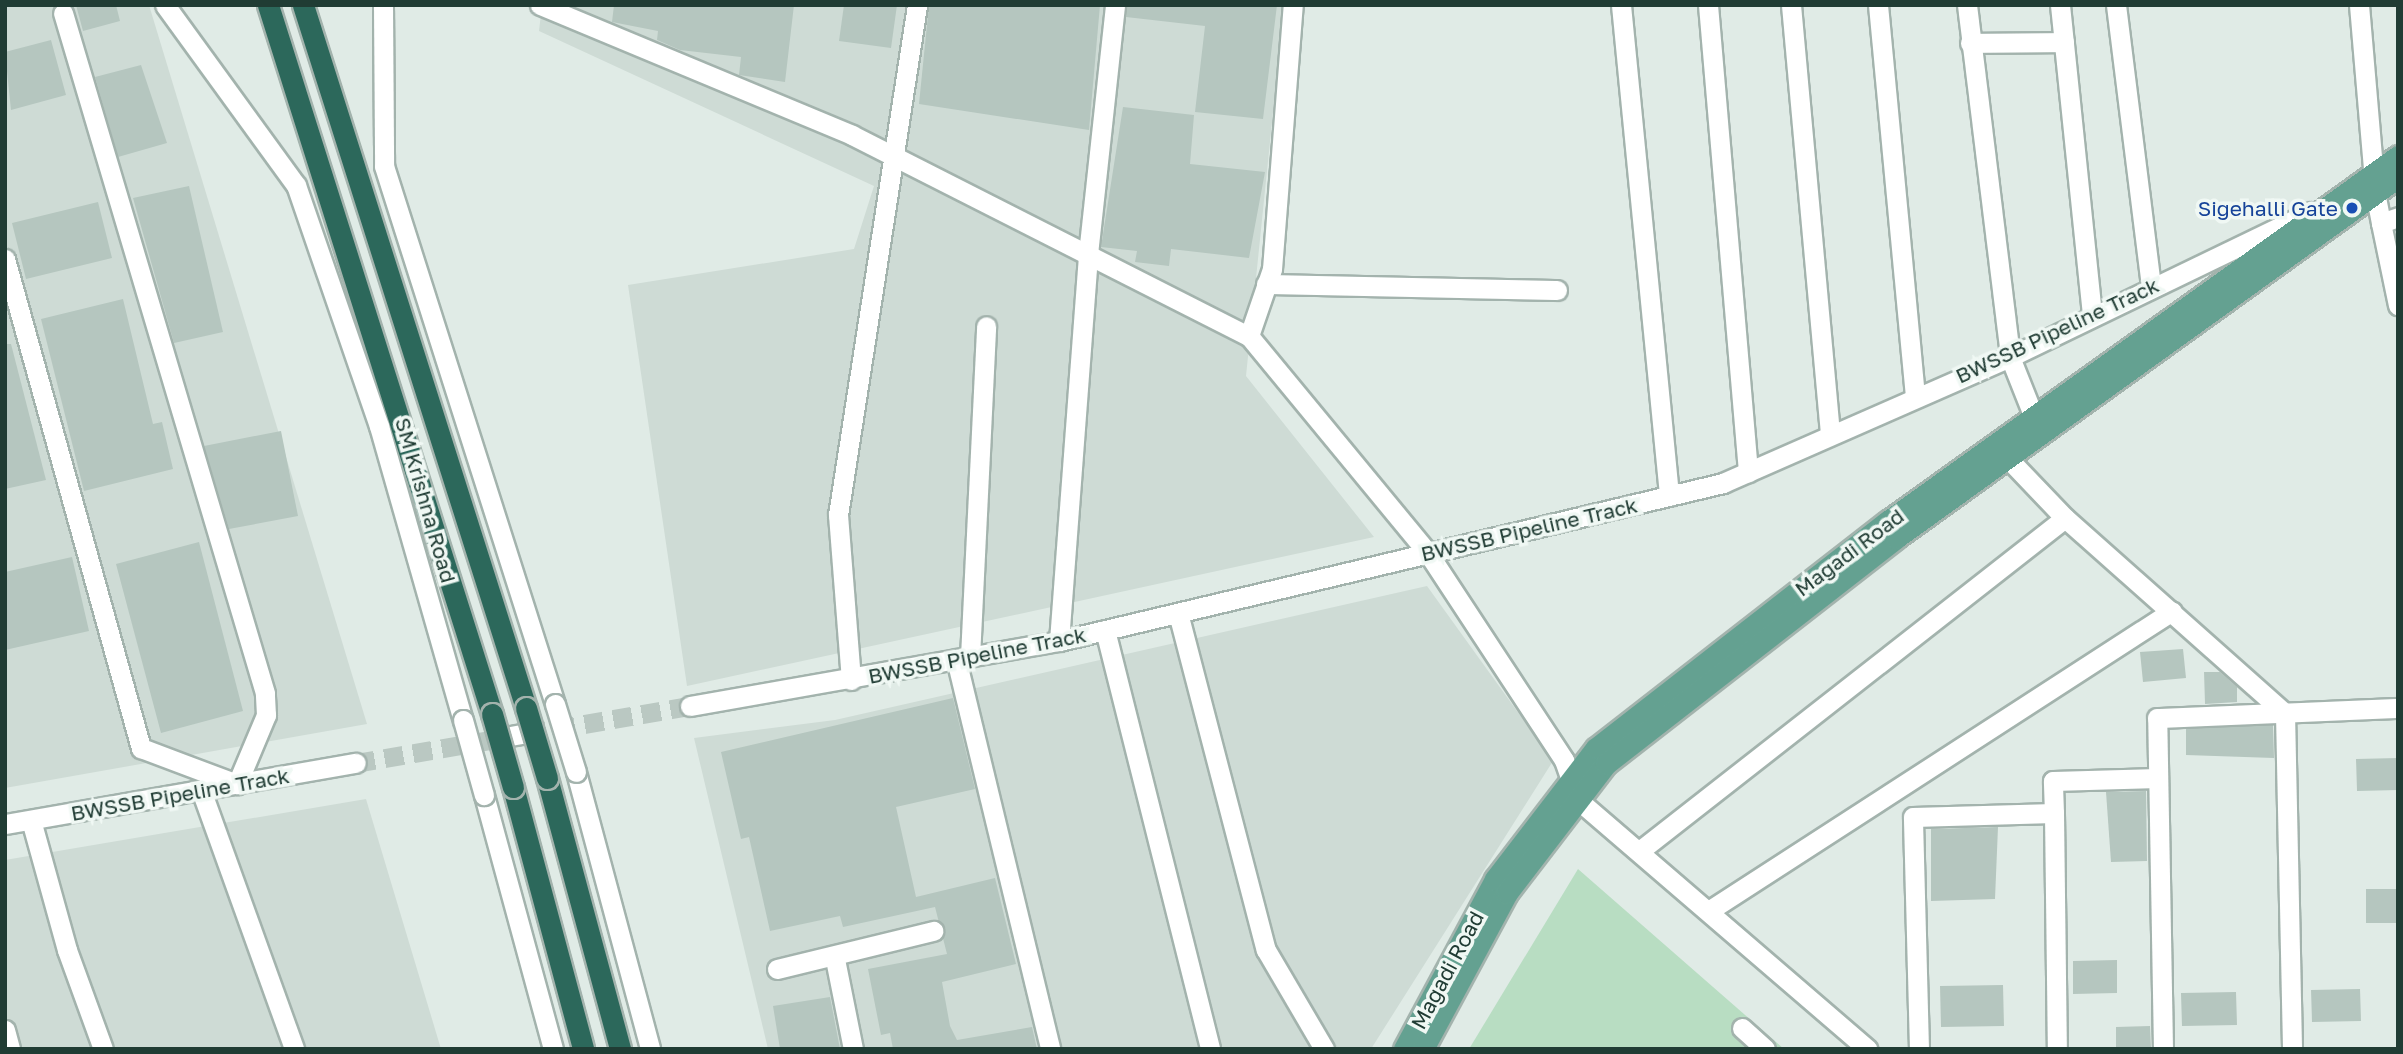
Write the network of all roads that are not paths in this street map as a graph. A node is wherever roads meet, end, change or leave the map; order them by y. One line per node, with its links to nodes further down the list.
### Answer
1 (165, 5): 73 (street, SM Krishna Road, bridge)
2 (268, 5): 54 (highway, SM Krishna Road, bridge)
3 (303, 5): 53 (highway, SM Krishna Road, bridge)
4 (383, 5): 76 (street, bridge)
5 (540, 5): 21 (street)
6 (917, 5): 21 (street)
7 (1115, 5): 26 (street)
8 (1293, 5): 28 (street)
9 (1621, 5): 41 (street)
10 (1708, 5): 40 (street)
11 (1791, 5): 38 (street)
12 (1878, 5): 36 (street)
13 (1967, 5): 19 (street)
14 (2060, 5): 18 (street)
15 (2116, 5): 29 (street)
16 (2359, 5): 23 (street)
17 (63, 13): 57 (street)
18 (2064, 42): 19 (street); 32 (street)
19 (1970, 44): 35 (street)
20 (2398, 156): 23 (main road, Magadi Road)
21 (896, 162): 26 (street); 49 (street)
22 (2398, 179): 23 (main road, Magadi Road)
23 (2373, 183): 24 (main road, Magadi Road); 25 (street); 37 (main road, Magadi Road)
24 (2321, 207): 29 (street, BWSSB Pipeline Track); 37 (main road, Magadi Road)
25 (2389, 220): 31 (street)
26 (1088, 254): 34 (street); 47 (street)
27 (5, 259): 57 (street)
28 (1266, 284): 30 (street); 34 (street)
29 (2151, 286): 32 (street, BWSSB Pipeline Track)
30 (1557, 290)
31 (2398, 304)
32 (2092, 313): 35 (street, BWSSB Pipeline Track)
33 (986, 326): 48 (street)
34 (1249, 335): 43 (street)
35 (2010, 357): 36 (street, BWSSB Pipeline Track); 37 (street)
36 (1915, 394): 38 (street, BWSSB Pipeline Track)
37 (2036, 425): 39 (main road, Magadi Road)
38 (1830, 434): 40 (street, BWSSB Pipeline Track)
39 (2001, 452): 42 (street); 59 (main road, Magadi Road)
40 (1748, 472): 41 (street, BWSSB Pipeline Track)
41 (1670, 496): 43 (street, BWSSB Pipeline Track)
42 (2065, 518): 44 (street); 63 (street)
43 (1428, 553): 45 (street, BWSSB Pipeline Track); 59 (street)
44 (2172, 611): 52 (street); 64 (street)
45 (1178, 613): 46 (street, BWSSB Pipeline Track); 80 (street)
46 (1105, 630): 47 (street, BWSSB Pipeline Track); 79 (street)
47 (1059, 641): 48 (street, BWSSB Pipeline Track)
48 (963, 658): 49 (street, BWSSB Pipeline Track); 78 (street)
49 (850, 680): 50 (street, BWSSB Pipeline Track)
50 (690, 706)
51 (2398, 708): 52 (street)
52 (2285, 713): 56 (street); 88 (street)
53 (533, 732): 54 (street); 75 (highway, SM Krishna Road, bridge)
54 (499, 738): 74 (highway, SM Krishna Road, bridge)
55 (356, 763): 57 (street, BWSSB Pipeline Track)
56 (2158, 778): 60 (street); 87 (street)
57 (237, 784): 58 (street, BWSSB Pipeline Track)
58 (201, 790): 61 (street, BWSSB Pipeline Track); 72 (street)
59 (1575, 791): 63 (street); 81 (main road, Magadi Road); 82 (main road, Magadi Road)
60 (2054, 813): 85 (street); 86 (street)
61 (31, 820): 62 (street, BWSSB Pipeline Track); 71 (street)
62 (5, 824)
63 (1642, 849): 64 (street)
64 (1710, 910): 84 (street)
65 (933, 931): 66 (street)
66 (835, 959): 67 (street); 77 (street)
67 (777, 970)
68 (1742, 1028): 83 (street)
69 (5, 1030): 70 (street)
70 (10, 1049)
71 (103, 1049)
72 (294, 1049)
73 (553, 1049)
74 (583, 1049)
75 (620, 1049)
76 (650, 1049)
77 (853, 1049)
78 (1050, 1049)
79 (1210, 1049)
80 (1324, 1049)
81 (1404, 1049)
82 (1423, 1049)
83 (1765, 1049)
84 (1868, 1049)
85 (1919, 1049)
86 (2057, 1049)
87 (2163, 1049)
88 (2292, 1049)

